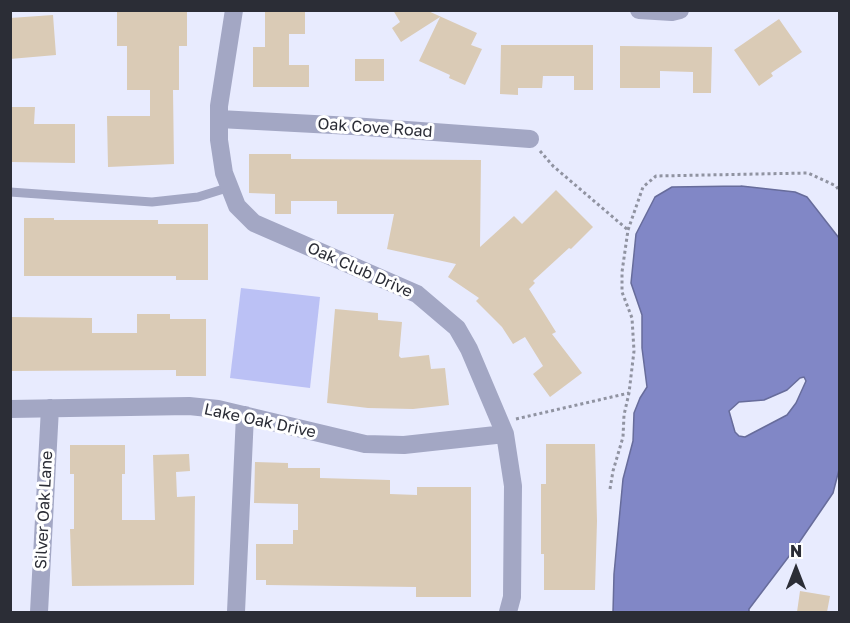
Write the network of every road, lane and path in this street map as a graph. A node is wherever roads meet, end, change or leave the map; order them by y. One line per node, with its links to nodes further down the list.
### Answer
1 (234, 10): 4 (street, Oak Club Drive)
2 (639, 10): 3 (street)
3 (680, 10)
4 (219, 119): 5 (street, Oak Cove Road); 6 (street, Oak Club Drive)
5 (530, 139): 9 (path)
6 (230, 188): 7 (lane); 14 (street, Oak Club Drive)
7 (10, 192)
8 (840, 192): 9 (path)
9 (628, 230): 10 (path)
10 (629, 393): 14 (path); 15 (path)
11 (50, 408): 12 (street, Lake Oak Drive); 13 (street, Lake Oak Drive); 16 (street, Silver Oak Lane)
12 (12, 409)
13 (245, 415): 14 (street, Lake Oak Drive); 17 (street)
14 (505, 434): 18 (street, Oak Club Drive)
15 (610, 489)
16 (39, 612)
17 (236, 612)
18 (508, 612)

